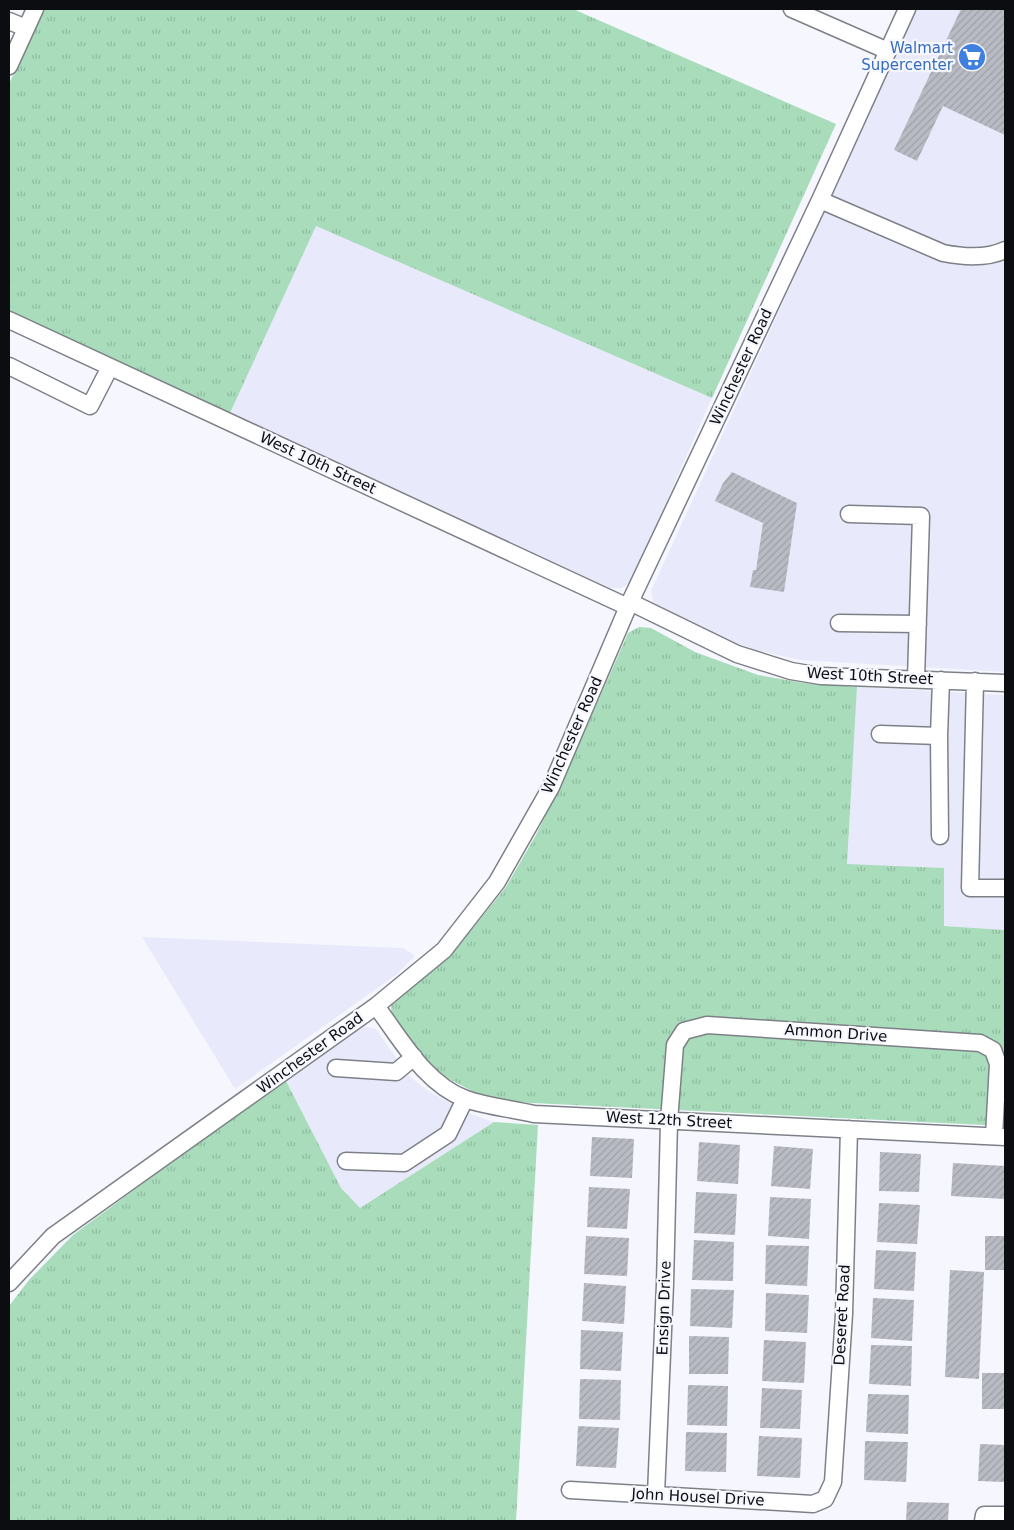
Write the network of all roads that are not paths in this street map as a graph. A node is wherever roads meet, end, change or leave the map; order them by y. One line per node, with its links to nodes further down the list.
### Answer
1 (35, 9): 5 (street)
2 (792, 9): 6 (street)
3 (907, 9): 6 (street, Winchester Road)
4 (9, 20): 5 (street)
5 (26, 28): 7 (street)
6 (888, 51): 8 (street, Winchester Road)
7 (9, 66)
8 (820, 200): 9 (street); 14 (street, Winchester Road)
9 (1005, 250)
10 (9, 320): 12 (street, West 10th Street)
11 (9, 366): 12 (street)
12 (110, 367): 14 (street, West 10th Street)
13 (849, 514): 16 (street)
14 (629, 604): 17 (street, West 10th Street); 25 (street, Winchester Road)
15 (839, 623): 16 (street)
16 (918, 624): 17 (street)
17 (916, 679): 18 (street, West 10th Street)
18 (941, 680): 19 (street, West 10th Street); 22 (street)
19 (975, 681): 20 (street, West 10th Street); 24 (street)
20 (1005, 683)
21 (880, 734): 22 (street)
22 (939, 736): 23 (street)
23 (940, 836)
24 (1005, 888)
25 (376, 1006): 26 (street, West 12th Street); 33 (street, Winchester Road)
26 (414, 1057): 27 (street); 28 (street, West 12th Street)
27 (336, 1068)
28 (465, 1099): 29 (street, West 12th Street); 32 (street)
29 (669, 1121): 30 (street, West 12th Street); 31 (street, Ammon Drive); 35 (street, Ensign Drive)
30 (849, 1129): 31 (street, West 12th Street); 36 (street, Deseret Road)
31 (1000, 1136)
32 (346, 1161)
33 (9, 1283)
34 (570, 1490): 35 (street, John Housel Drive)
35 (656, 1494): 36 (street, John Housel Drive)
36 (825, 1499)
37 (1005, 1516): 38 (street)
38 (983, 1521)

